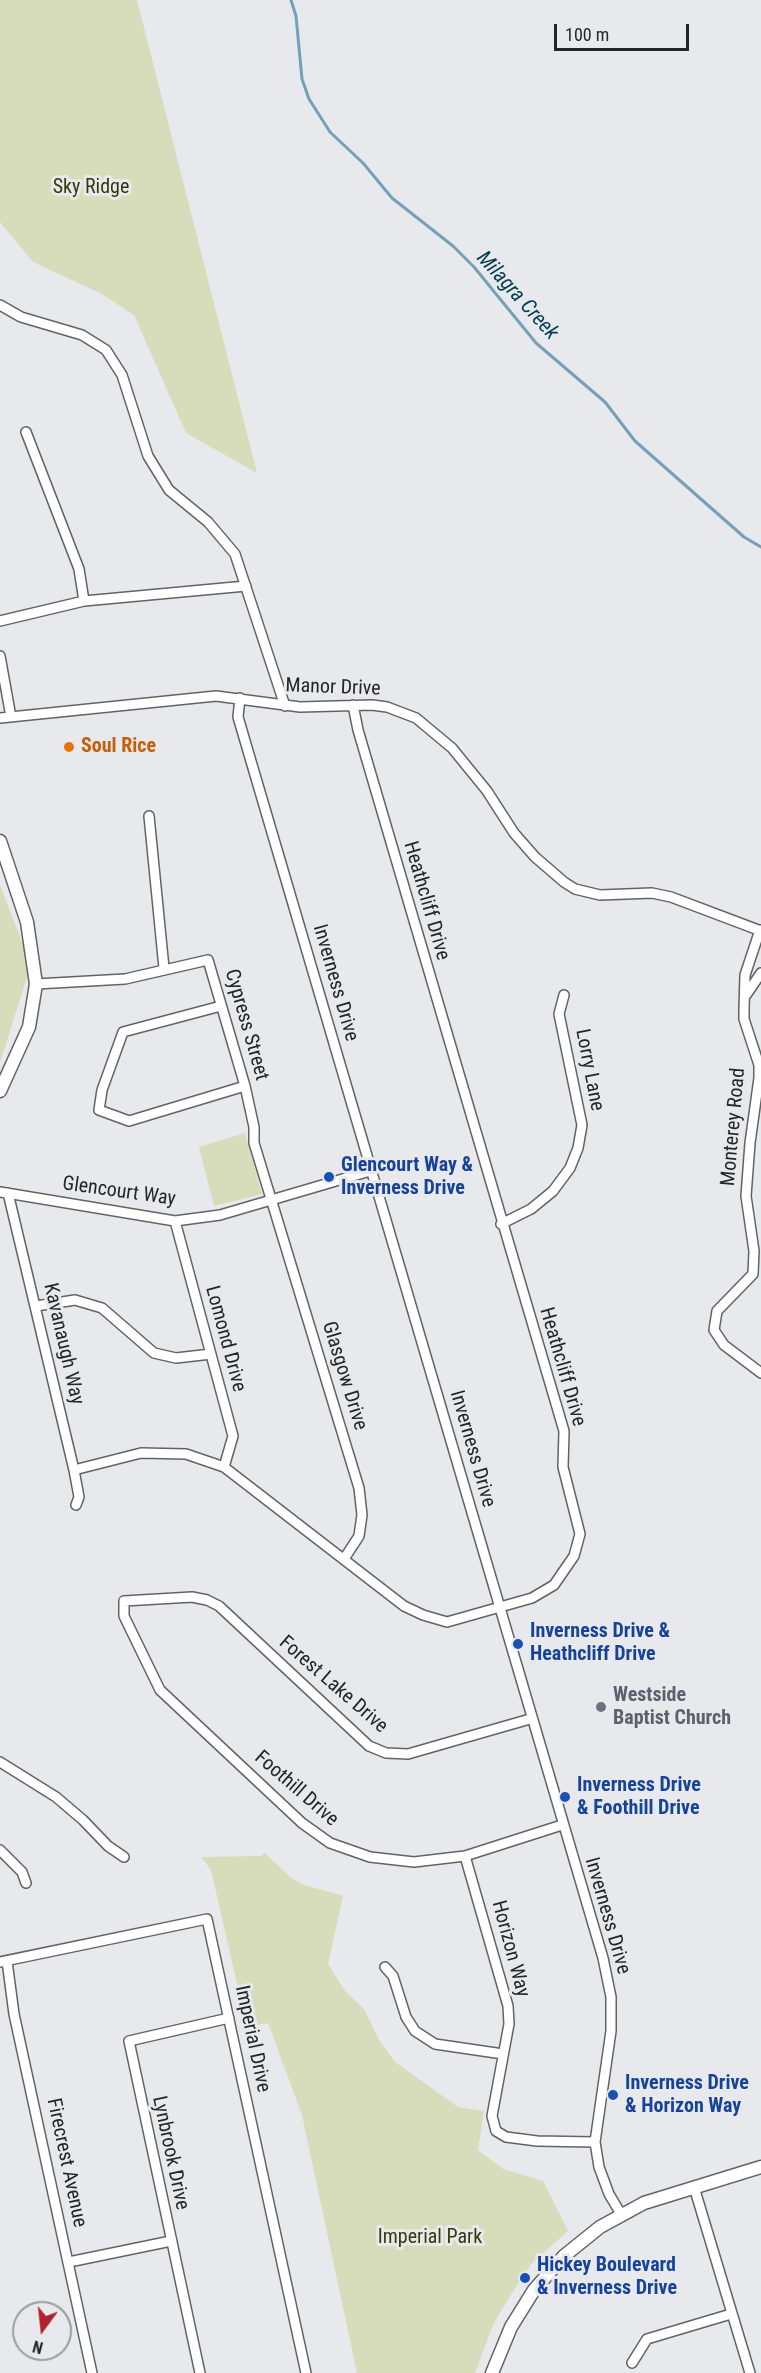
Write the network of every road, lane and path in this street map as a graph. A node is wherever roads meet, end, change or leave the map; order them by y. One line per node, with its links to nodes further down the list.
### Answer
1 (0, 305): 3 (street)
2 (26, 432): 4 (street)
3 (246, 586): 4 (street); 8 (street)
4 (84, 601): 5 (street)
5 (0, 621)
6 (0, 656): 10 (street)
7 (240, 698): 8 (street, Manor Drive); 10 (street, Manor Drive); 23 (street, Inverness Drive)
8 (285, 705): 9 (street, Manor Drive)
9 (353, 705): 14 (street, Manor Drive); 27 (street, Heathcliff Drive)
10 (11, 717): 11 (street, Manor Drive)
11 (0, 718)
12 (149, 816): 15 (street)
13 (0, 841): 17 (main road)
14 (761, 930): 18 (street, Monterey Road)
15 (164, 968): 17 (street, Cypress Street); 20 (street, Cypress Street)
16 (761, 973): 18 (street)
17 (36, 984): 22 (main road)
18 (746, 994): 30 (street, Monterey Road)
19 (564, 995): 27 (street, Lorry Lane)
20 (221, 1006): 21 (street, Cypress Street); 21 (street)
21 (245, 1086): 25 (street, Cypress Street)
22 (0, 1091)
23 (370, 1171): 25 (street, Glencourt Way); 36 (street, Inverness Drive)
24 (4, 1193): 26 (street, Glencourt Way); 28 (street, Kavanaugh Way)
25 (272, 1201): 26 (street, Glencourt Way); 34 (street, Glasgow Drive)
26 (175, 1221): 29 (street, Lomond Drive)
27 (501, 1224): 36 (street, Heathcliff Drive)
28 (36, 1306): 29 (street); 32 (street, Kavanaugh Way)
29 (211, 1354): 31 (street, Lomond Drive)
30 (761, 1373)
31 (224, 1467): 32 (street, Heathcliff Drive); 34 (street, Heathcliff Drive)
32 (74, 1470): 33 (street, Kavanaugh Way)
33 (76, 1505)
34 (344, 1559): 36 (street, Heathcliff Drive)
35 (124, 1601): 37 (street, Forest Lake Drive); 41 (street, Foothill Drive)
36 (500, 1609): 37 (street, Inverness Drive)
37 (530, 1719): 39 (street, Inverness Drive)
38 (0, 1762): 42 (street)
39 (562, 1825): 41 (street, Foothill Drive); 48 (street, Inverness Drive)
40 (0, 1850): 43 (street)
41 (465, 1856): 47 (street, Horizon Way)
42 (124, 1857)
43 (27, 1883)
44 (3, 1962): 46 (street, Imperial Drive); 53 (street, Firecrest Avenue)
45 (384, 1967): 47 (street)
46 (229, 2018): 52 (street, Lynbrook Drive); 58 (street, Imperial Drive)
47 (503, 2054): 48 (street, Horizon Way)
48 (595, 2142): 51 (street, Inverness Drive)
49 (761, 2167): 50 (main road)
50 (694, 2187): 51 (main road); 54 (street)
51 (621, 2214): 59 (main road)
52 (171, 2241): 53 (street); 57 (street, Lynbrook Drive)
53 (69, 2262): 56 (street, Firecrest Avenue)
54 (731, 2314): 55 (street); 60 (street)
55 (632, 2363)
56 (92, 2373)
57 (200, 2373)
58 (306, 2373)
59 (492, 2373)
60 (750, 2373)

